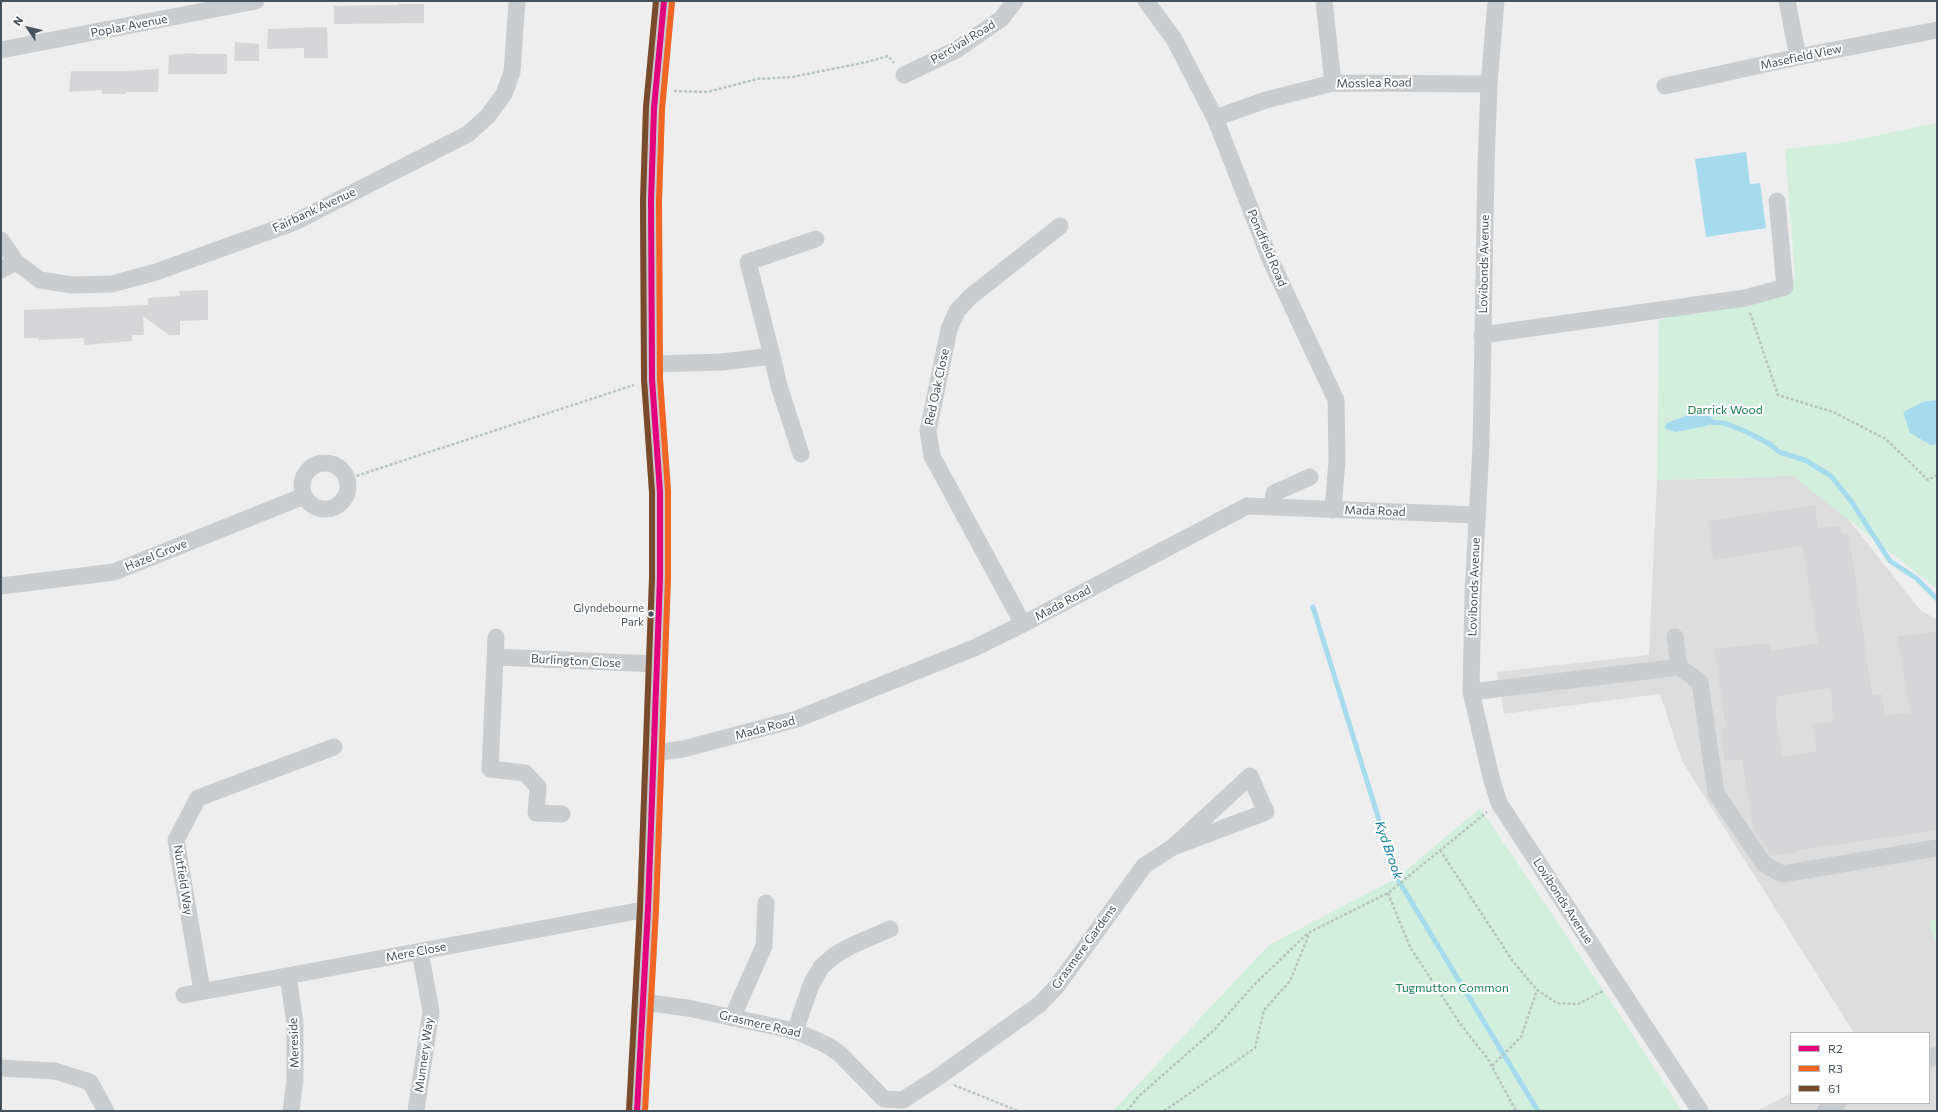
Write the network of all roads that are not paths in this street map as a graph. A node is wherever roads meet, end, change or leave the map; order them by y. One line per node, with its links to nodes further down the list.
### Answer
1 (256, 1): 9 (street, Poplar Avenue)
2 (517, 1): 22 (street, Fairbank Avenue)
3 (664, 1): 25 (main road)
4 (1015, 1): 13 (street, Percival Road)
5 (1146, 1): 17 (street, Pondfield Road)
6 (1324, 1): 14 (street)
7 (1496, 1): 15 (street, Lovibonds Avenue)
8 (1787, 1): 12 (street)
9 (236, 3): 11 (street, Poplar Avenue)
10 (1937, 30): 12 (street, Masefield View)
11 (1, 50)
12 (1798, 57): 16 (street, Masefield View)
13 (904, 76)
14 (1333, 83): 15 (street, Mosslea Road); 17 (street, Mosslea Road)
15 (1489, 84): 23 (street, Lovibonds Avenue)
16 (1665, 86)
17 (1215, 118): 30 (street, Pondfield Road)
18 (1777, 201): 23 (street)
19 (1060, 226): 33 (street, Red Oak Close)
20 (816, 239): 24 (street)
21 (1, 240): 22 (street, Fairbank Avenue)
22 (8, 266)
23 (1482, 335): 31 (street, Lovibonds Avenue)
24 (772, 356): 25 (street); 26 (street)
25 (653, 372): 37 (main road)
26 (800, 454)
27 (1310, 477): 29 (street)
28 (304, 496): 28 (street); 32 (street, Hazel Grove)
29 (1272, 507): 30 (street, Mada Road); 33 (street, Mada Road)
30 (1333, 510): 31 (street, Mada Road)
31 (1477, 515): 39 (street, Lovibonds Avenue)
32 (1, 586)
33 (1024, 624): 41 (street, Mada Road)
34 (496, 637): 36 (street)
35 (1675, 637): 38 (street)
36 (495, 657): 37 (street, Burlington Close); 42 (street)
37 (657, 664): 41 (main road)
38 (1679, 667): 39 (street); 44 (street)
39 (1471, 692): 61 (street, Lovibonds Avenue)
40 (334, 747): 50 (street, Nutfield Way)
41 (654, 753): 46 (main road)
42 (562, 814)
43 (1173, 847): 43 (street, Grasmere Gardens); 56 (street, Grasmere Gardens)
44 (1937, 848)
45 (766, 904): 53 (street)
46 (648, 909): 48 (street, Mere Close); 52 (main road)
47 (890, 929): 54 (street)
48 (420, 952): 49 (street, Mere Close); 59 (street, Munnery Way)
49 (288, 976): 50 (street, Mere Close); 58 (street, Mereside)
50 (202, 992): 51 (street, Mere Close)
51 (184, 994)
52 (642, 1002): 53 (street, Grasmere Road); 60 (main road)
53 (732, 1018): 54 (street, Grasmere Road)
54 (795, 1031): 56 (street, Grasmere Road)
55 (1, 1068): 57 (street)
56 (902, 1106)
57 (106, 1111)
58 (290, 1111)
59 (416, 1111)
60 (637, 1111)
61 (1700, 1111)

